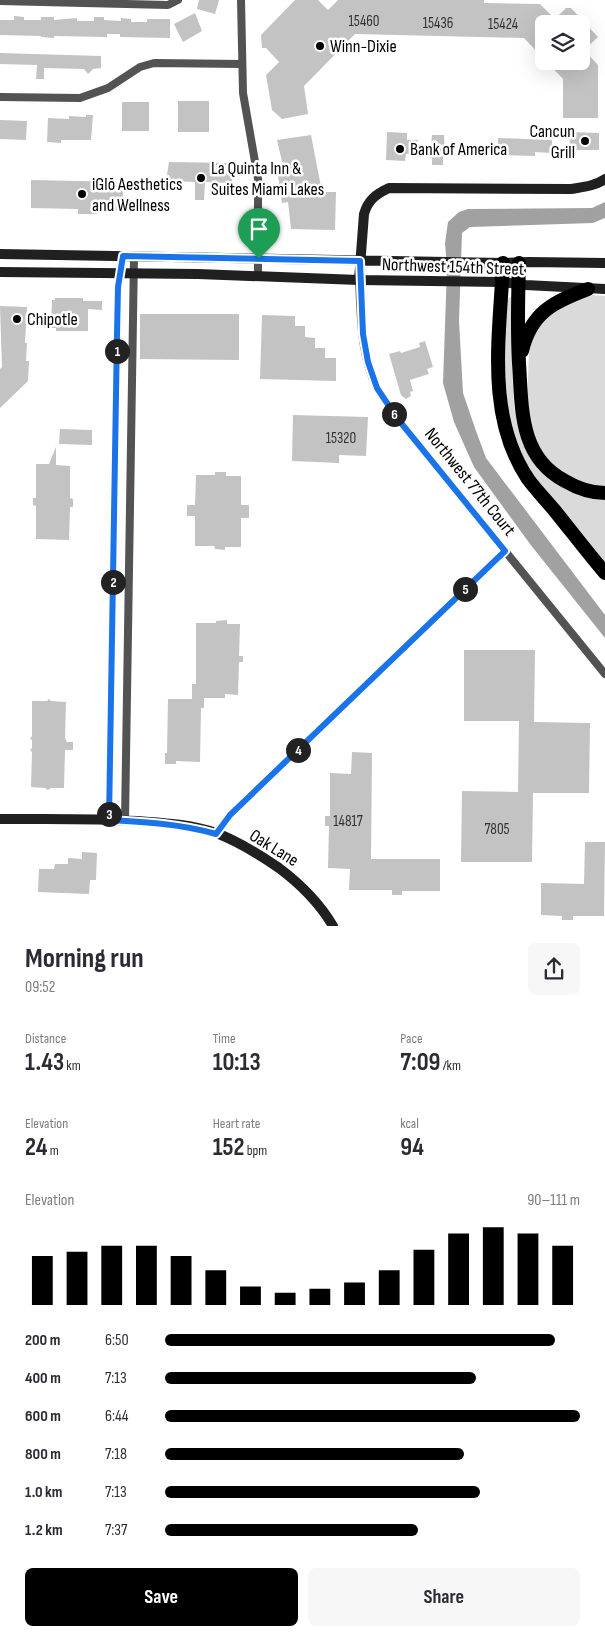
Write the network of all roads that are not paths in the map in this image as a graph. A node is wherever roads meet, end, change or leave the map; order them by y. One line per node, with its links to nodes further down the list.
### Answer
1 (178, 0): 3 (street)
2 (240, 0): 4 (street)
3 (0, 1)
4 (242, 64): 5 (street); 10 (street)
5 (0, 97)
6 (605, 179): 11 (main road, Northwest 77th Court)
7 (0, 254): 8 (main road, Northwest 154th Street)
8 (123, 256): 9 (main road, Northwest 154th Street); 16 (street)
9 (134, 256): 10 (main road, Northwest 154th Street); 17 (street)
10 (259, 259): 11 (main road, Northwest 154th Street); 18 (street)
11 (360, 261): 12 (main road, Northwest 154th Street); 19 (main road, Northwest 77th Court)
12 (503, 263): 13 (main road, Northwest 154th Street); 20 (highway)
13 (519, 263): 14 (main road, Northwest 154th Street); 21 (highway)
14 (605, 263)
15 (0, 272): 16 (main road, Northwest 154th Street)
16 (120, 273): 17 (main road, Northwest 154th Street); 30 (street)
17 (134, 273): 18 (main road, Northwest 154th Street); 31 (street)
18 (258, 276): 19 (main road, Northwest 154th Street)
19 (359, 280): 20 (main road, Northwest 154th Street); 26 (street, Northwest 77th Court)
20 (502, 282): 21 (main road, Northwest 154th Street); 27 (highway)
21 (518, 284): 22 (main road, Northwest 154th Street); 24 (highway)
22 (588, 289): 23 (main road, Northwest 154th Street); 24 (highway)
23 (605, 289)
24 (519, 364): 25 (highway)
25 (605, 493)
26 (505, 551): 28 (street, Northwest 77th Court); 32 (street)
27 (605, 574)
28 (605, 674)
29 (0, 819): 30 (main road, Oak Lane)
30 (109, 820): 31 (main road, Oak Lane)
31 (125, 820): 32 (main road, Oak Lane)
32 (216, 834): 33 (main road, Oak Lane)
33 (333, 926)

